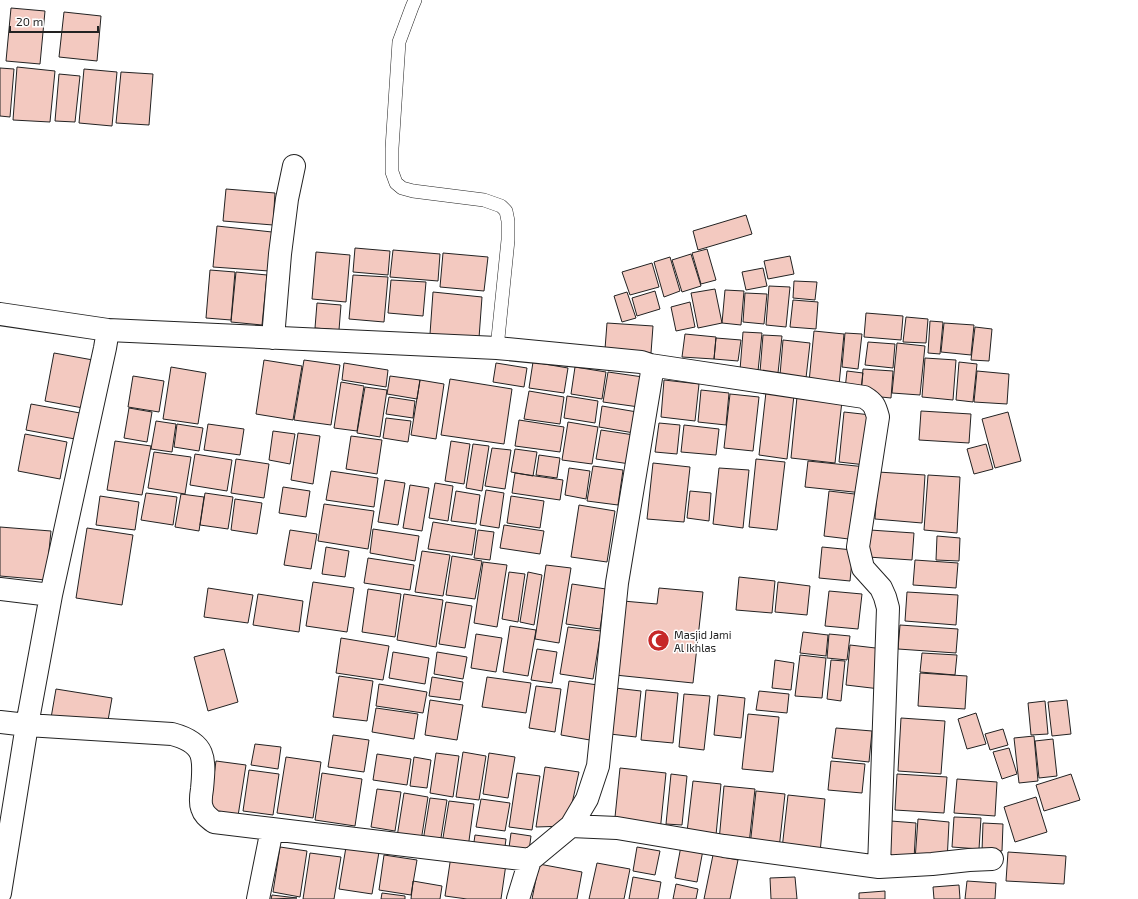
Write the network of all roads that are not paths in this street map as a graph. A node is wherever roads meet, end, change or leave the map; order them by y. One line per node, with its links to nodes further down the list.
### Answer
1 (415, 0): 6 (lane)
2 (294, 166): 5 (street)
3 (0, 314): 4 (street)
4 (108, 330): 5 (street); 9 (street)
5 (273, 338): 6 (street)
6 (497, 348): 7 (street)
7 (650, 364): 12 (street); 16 (street)
8 (0, 589): 9 (street)
9 (51, 595): 11 (street)
10 (0, 722): 11 (street)
11 (27, 725): 13 (street); 17 (street)
12 (571, 826): 15 (street); 16 (street)
13 (272, 829): 15 (street); 18 (street)
14 (992, 859): 16 (street)
15 (530, 860): 19 (street)
16 (879, 867)
17 (0, 893)
18 (258, 899)
19 (518, 899)

